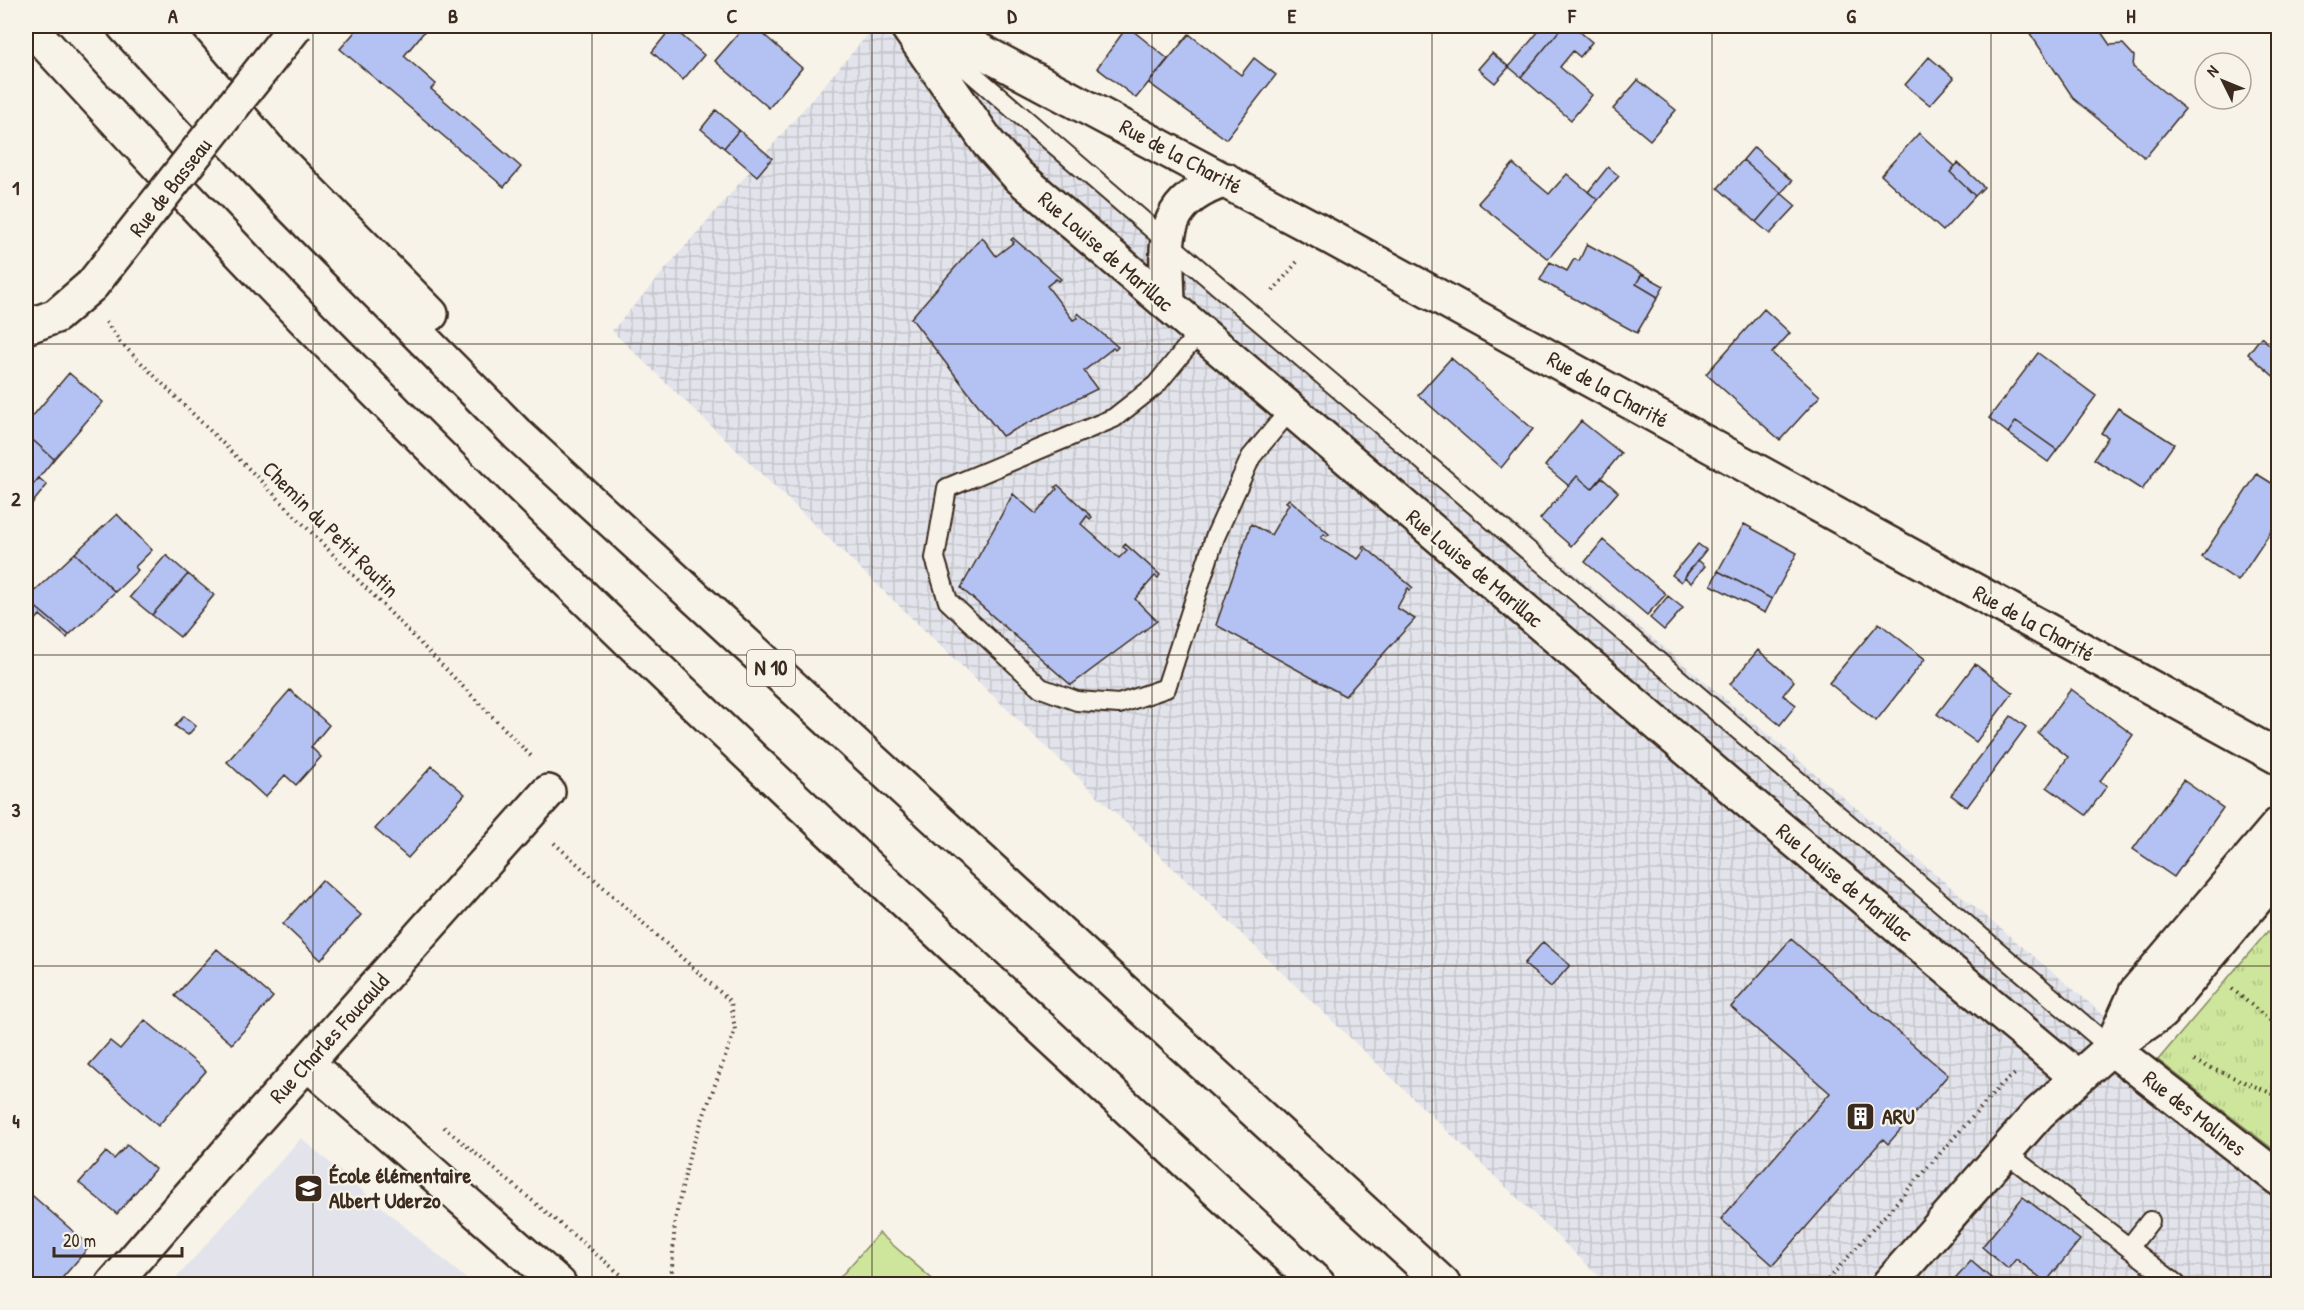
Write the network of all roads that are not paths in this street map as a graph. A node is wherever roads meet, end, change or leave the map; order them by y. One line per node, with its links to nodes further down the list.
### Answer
1 (29, 26): 28 (main road)
2 (124, 26): 14 (main road, N 10)
3 (162, 26): 14 (main road)
4 (296, 26): 11 (main road, Rue de Basseau, bridge)
5 (908, 26): 10 (main road, Rue Louise de Marillac)
6 (918, 26): 9 (lane)
7 (934, 26): 8 (main road, Rue de la Charité)
8 (1226, 180): 9 (main road); 15 (main road, Rue de la Charité)
9 (1167, 242): 10 (main road); 19 (lane)
10 (1168, 304): 12 (main road, Rue Louise de Marillac)
11 (26, 327)
12 (1200, 331): 13 (main road, Rue Louise de Marillac); 13 (lane)
13 (1290, 410): 21 (main road, Rue Louise de Marillac)
14 (499, 414): 29 (main road, N 10)
15 (2278, 757)
16 (548, 792): 20 (main road, Rue Charles Foucauld)
17 (2278, 825): 19 (main road)
18 (2278, 873): 19 (main road)
19 (2111, 1048): 21 (main road); 23 (main road, Rue des Molines)
20 (308, 1063): 26 (main road, Rue Charles Foucauld); 27 (main road)
21 (2078, 1077): 22 (main road)
22 (2005, 1152): 25 (lane); 30 (main road)
23 (2278, 1178)
24 (2150, 1221): 25 (lane)
25 (2128, 1248): 31 (lane)
26 (112, 1284)
27 (560, 1284)
28 (1318, 1284)
29 (1443, 1284)
30 (1889, 1284)
31 (2176, 1284)

